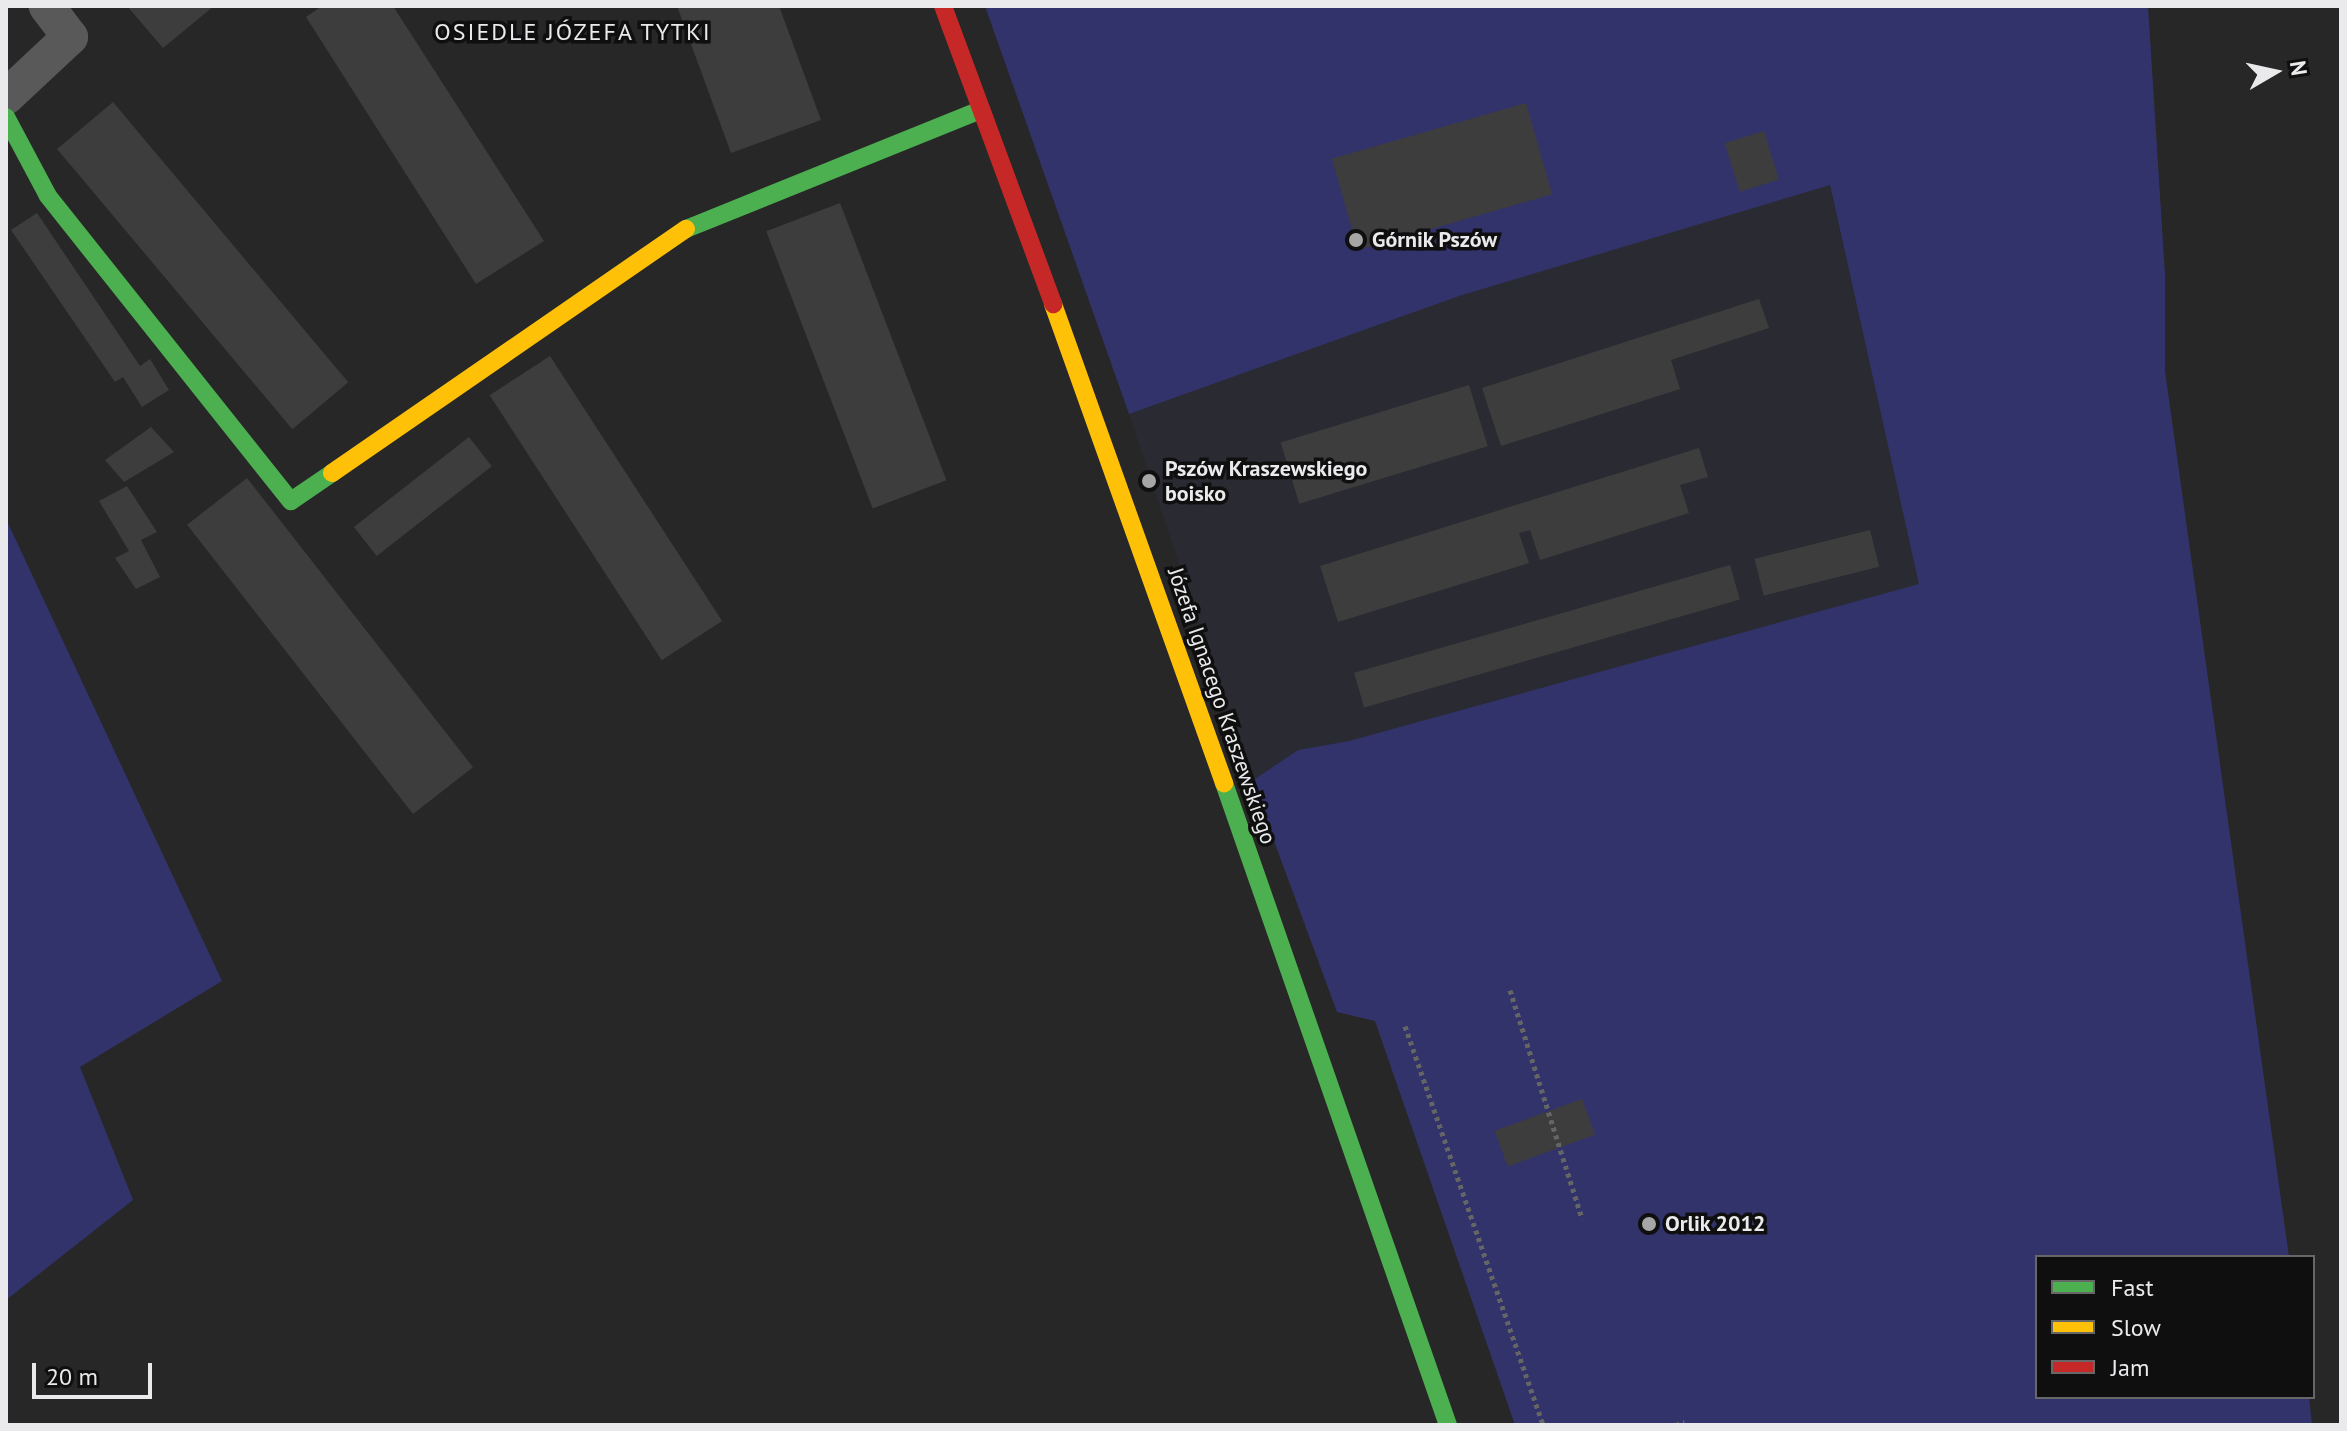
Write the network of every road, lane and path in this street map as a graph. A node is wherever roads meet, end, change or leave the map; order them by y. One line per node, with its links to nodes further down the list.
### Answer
1 (47, 6): 3 (street)
2 (943, 6): 4 (street, Józefa Ignacego Kraszewskiego)
3 (6, 97)
4 (981, 110): 5 (street); 10 (street, Józefa Ignacego Kraszewskiego)
5 (6, 117)
6 (1510, 990): 8 (path)
7 (1405, 1026): 11 (path)
8 (1582, 1219)
9 (1685, 1422): 12 (path)
10 (1448, 1425)
11 (1543, 1425)
12 (1676, 1425)

